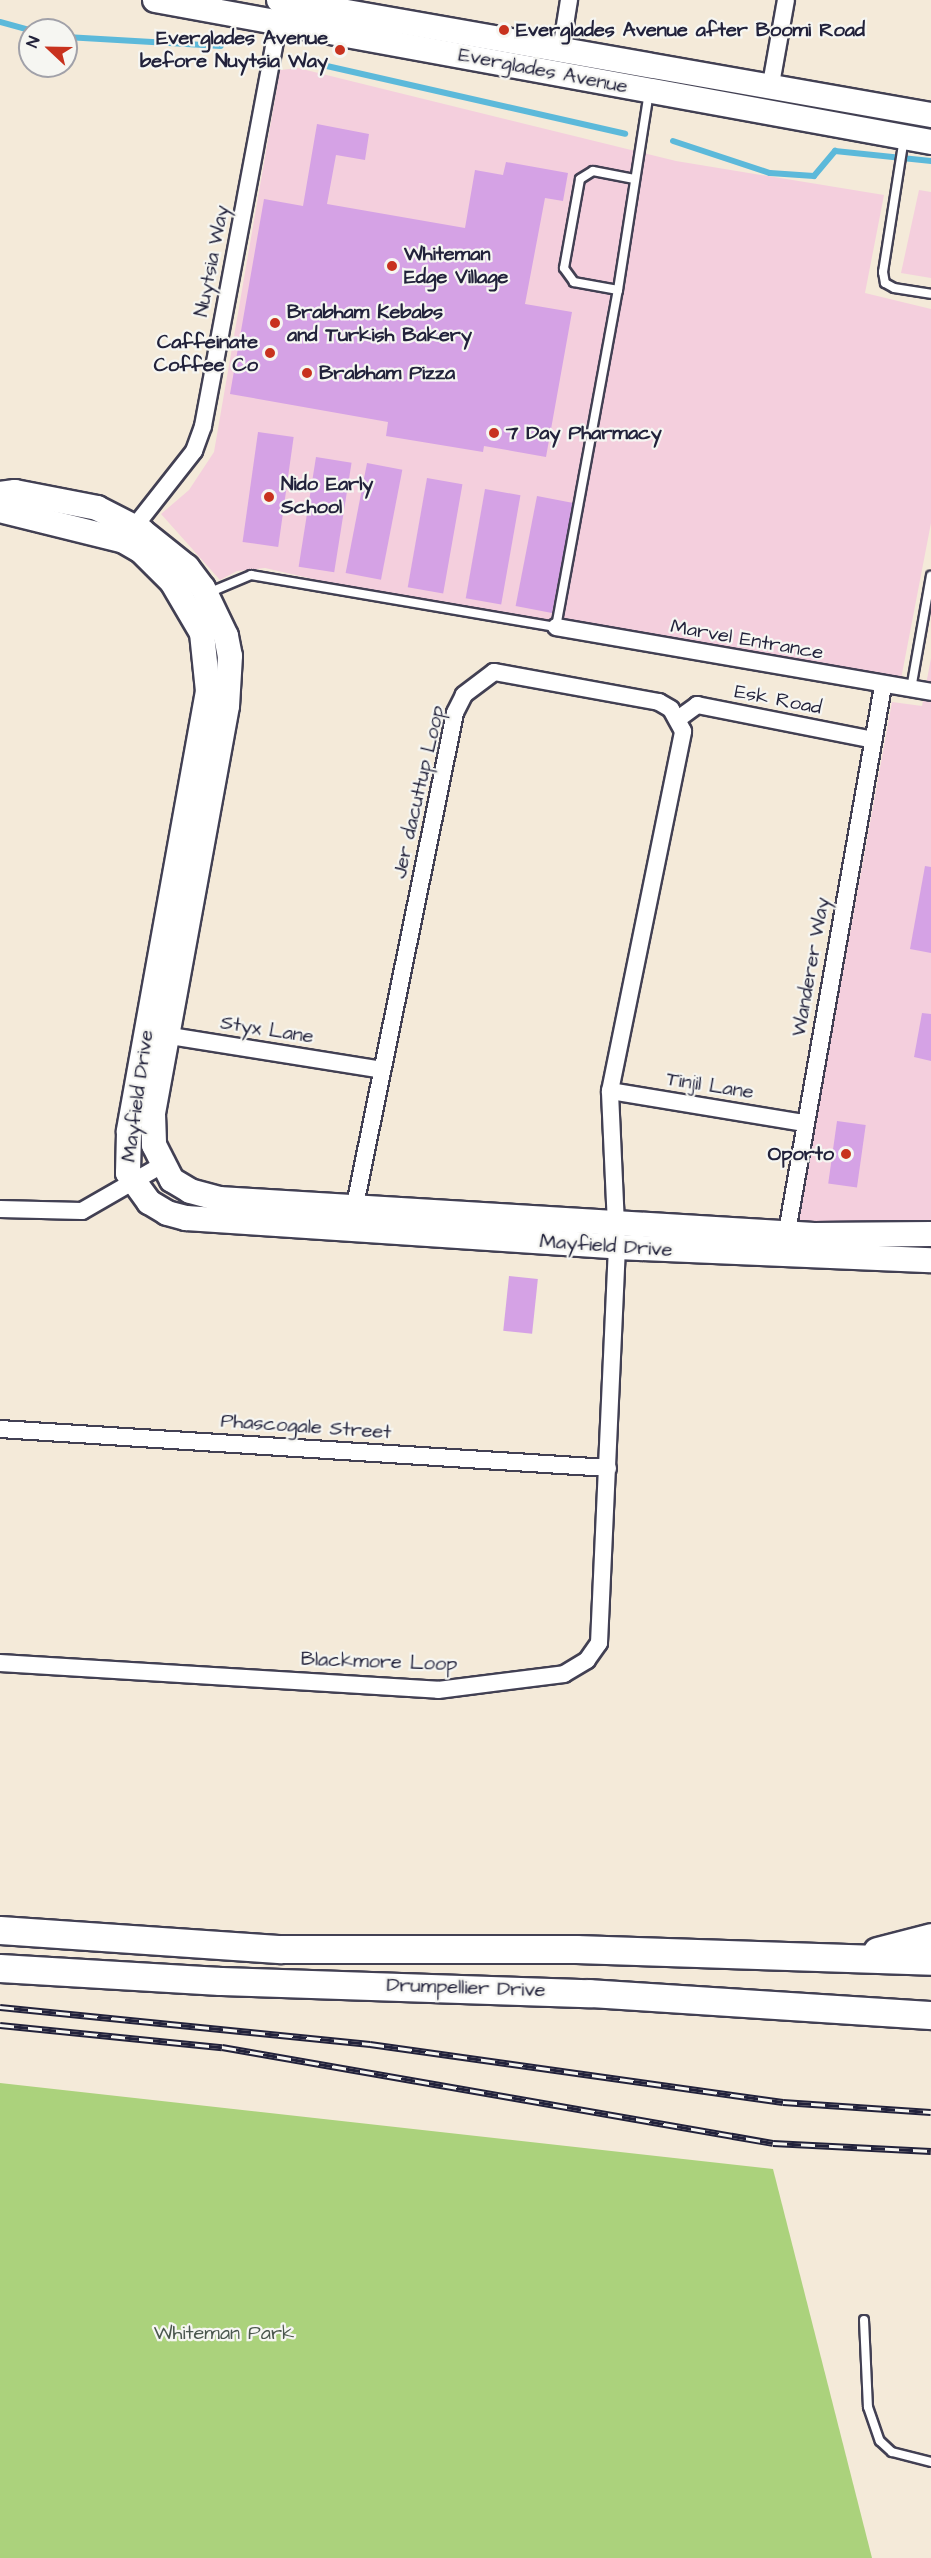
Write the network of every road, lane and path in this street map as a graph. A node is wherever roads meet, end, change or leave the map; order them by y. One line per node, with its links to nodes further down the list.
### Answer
1 (155, 0): 5 (street, Everglades Avenue)
2 (569, 0): 6 (street)
3 (786, 0): 7 (street)
4 (349, 5): 5 (street, Everglades Avenue); 6 (street, Everglades Avenue)
5 (280, 7): 8 (street, Everglades Avenue); 17 (street, Nuytsia Way)
6 (561, 50): 7 (street, Everglades Avenue)
7 (771, 84): 9 (street, Everglades Avenue)
8 (649, 92): 11 (street, Everglades Avenue); 12 (lane)
9 (931, 115)
10 (931, 142): 11 (street, Everglades Avenue)
11 (903, 143): 14 (lane)
12 (634, 180): 13 (lane); 13 (lane)
13 (618, 290): 20 (lane)
14 (931, 294)
15 (0, 494): 17 (street, Mayfield Drive)
16 (0, 510): 17 (street, Mayfield Drive)
17 (129, 533): 19 (street, Mayfield Drive)
18 (931, 576): 22 (lane)
19 (197, 599): 20 (lane); 26 (street, Mayfield Drive)
20 (556, 627): 21 (street, Marvel Entrance)
21 (883, 686): 22 (street, Marvel Entrance); 25 (street, Wanderer Way)
22 (911, 689): 23 (street, Marvel Entrance)
23 (931, 692)
24 (678, 719): 25 (street, Esk Road); 27 (street, Jer dacuttup Loop); 28 (street)
25 (873, 740): 29 (street, Wanderer Way)
26 (156, 1033): 27 (street, Styx Lane); 30 (street, Mayfield Drive); 31 (street, Mayfield Drive)
27 (382, 1070): 33 (street, Jer dacuttup Loop)
28 (610, 1091): 29 (street, Tinjil Lane); 34 (street)
29 (804, 1123): 36 (street, Wanderer Way)
30 (162, 1165): 31 (street); 33 (street, Mayfield Drive)
31 (134, 1182): 32 (street); 33 (street, Mayfield Drive)
32 (0, 1209)
33 (353, 1217): 34 (street, Mayfield Drive); 37 (street, Mayfield Drive)
34 (617, 1223): 36 (street, Mayfield Drive); 37 (street)
35 (931, 1234): 36 (street, Mayfield Drive)
36 (785, 1244): 37 (street, Mayfield Drive); 38 (street, Mayfield Drive)
37 (617, 1247): 40 (street, Blackmore Loop)
38 (931, 1260)
39 (0, 1429): 40 (street, Phascogale Street)
40 (608, 1468): 41 (street, Blackmore Loop)
41 (0, 1663)
42 (0, 1930): 44 (main road, Drumpellier Drive)
43 (931, 1937): 44 (main road)
44 (850, 1958): 45 (main road, Drumpellier Drive)
45 (931, 1961)
46 (0, 1968): 47 (main road, Drumpellier Drive)
47 (931, 2015)
48 (864, 2320): 49 (lane)
49 (931, 2462)

